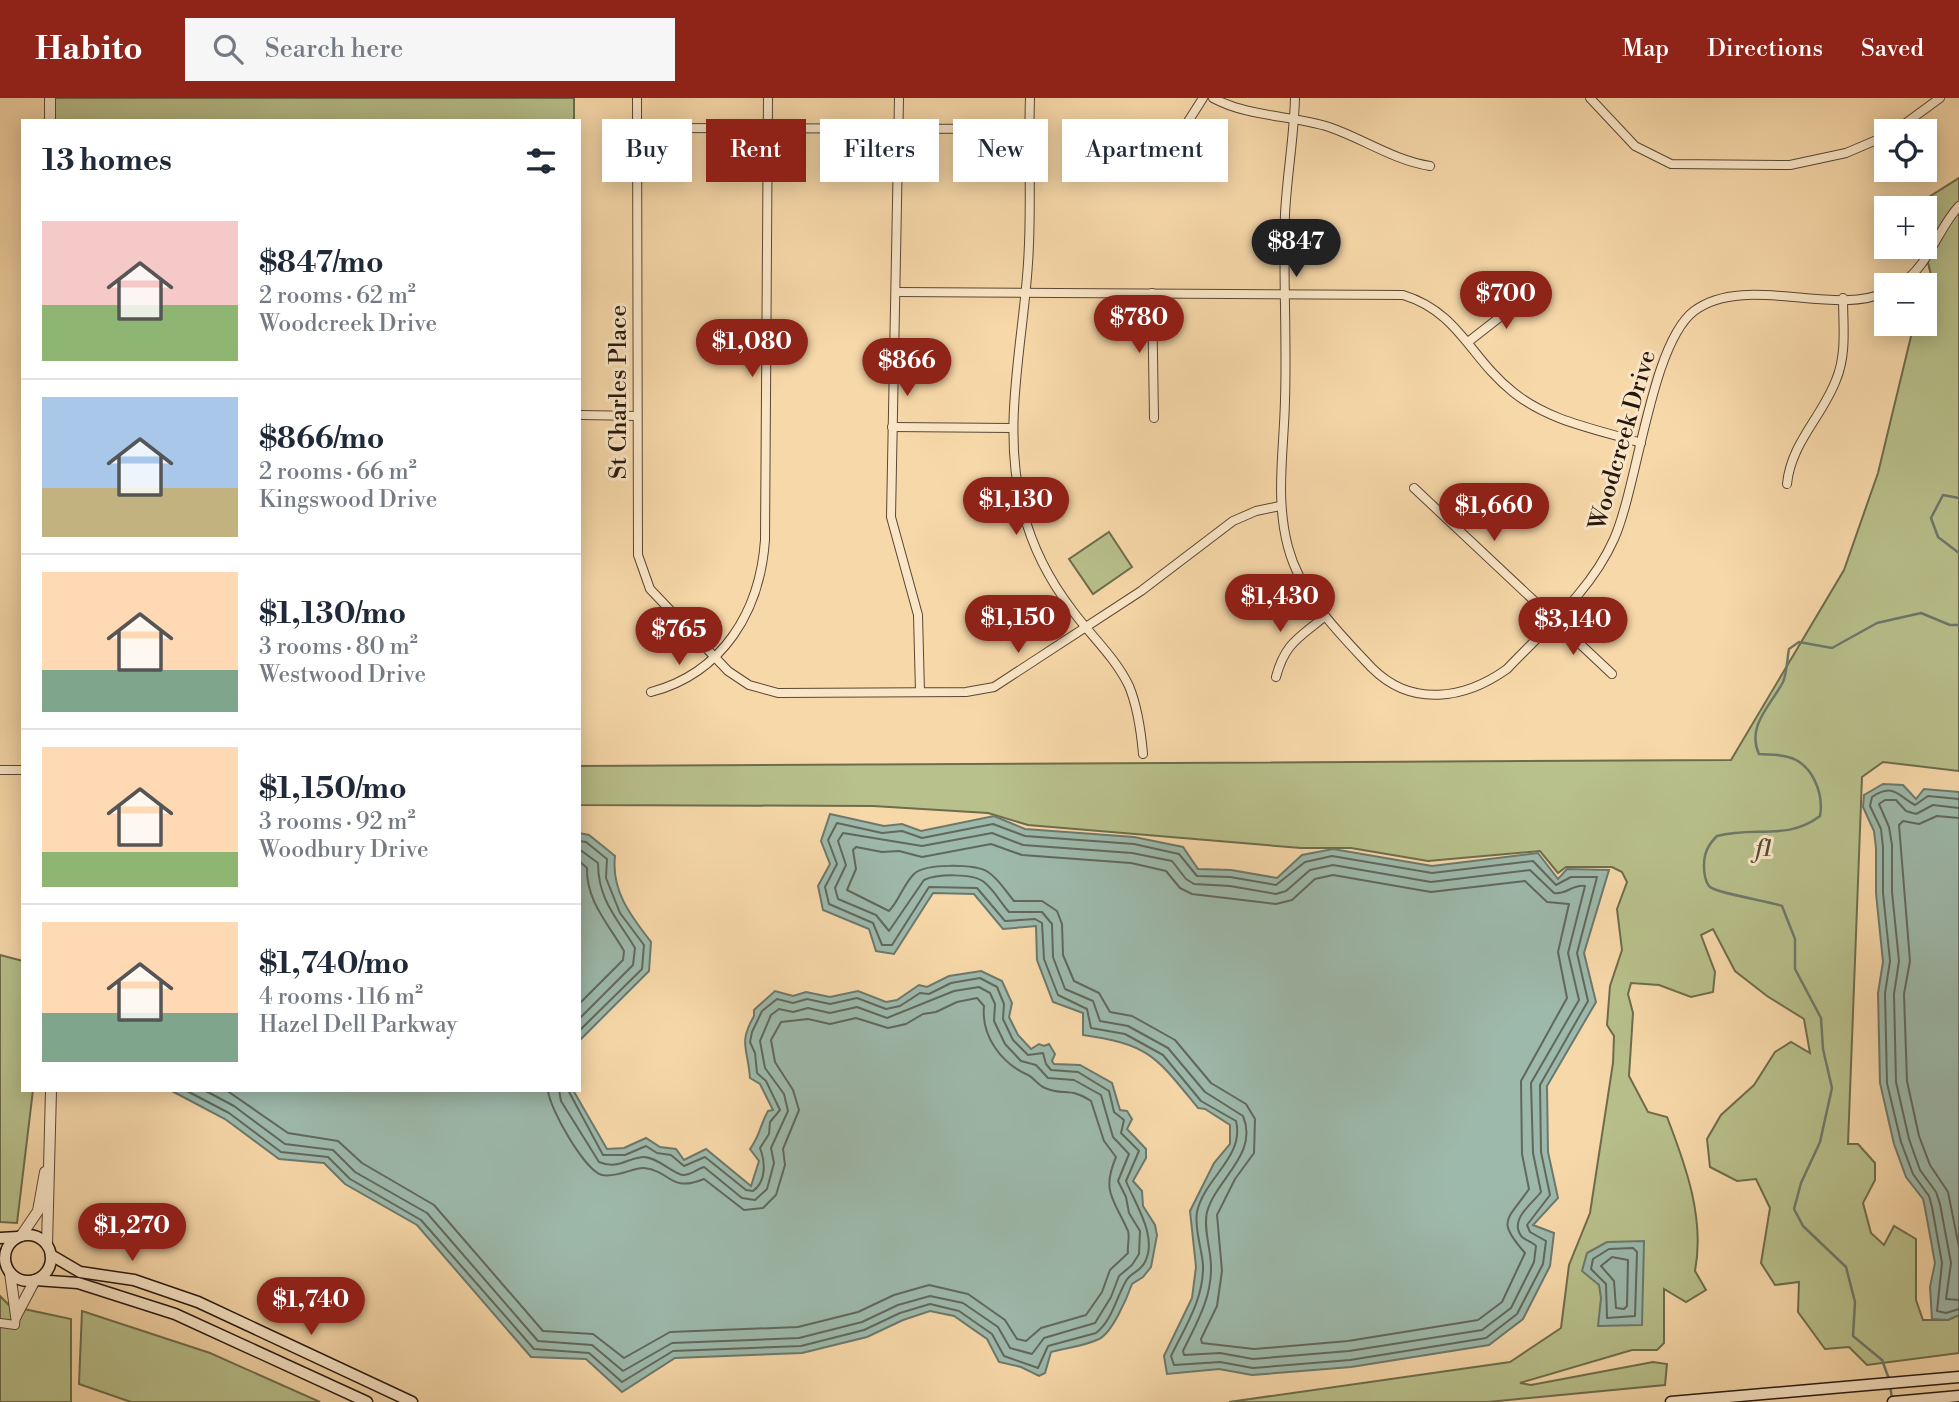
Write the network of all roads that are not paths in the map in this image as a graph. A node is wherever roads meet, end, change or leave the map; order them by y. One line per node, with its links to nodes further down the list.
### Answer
1 (50, 98): 11 (street)
2 (637, 98): 12 (street, St Charles Place)
3 (768, 98): 13 (street)
4 (899, 98): 14 (street)
5 (1030, 98): 15 (street)
6 (1203, 98): 16 (street)
7 (1213, 98): 17 (street)
8 (1295, 98): 17 (street, Woodcreek Drive)
9 (1590, 98): 19 (street)
10 (1940, 98): 18 (street)
11 (50, 119)
12 (638, 119)
13 (768, 119)
14 (899, 119)
15 (1029, 119)
16 (1190, 119)
17 (1295, 119): 20 (street); 30 (street, Woodcreek Drive)
18 (1911, 119)
19 (1874, 141)
20 (1430, 166)
21 (638, 182): 36 (street, St Charles Place)
22 (767, 182): 47 (street)
23 (898, 182): 27 (street)
24 (1029, 182): 28 (street)
25 (1959, 206): 26 (street)
26 (1913, 273)
27 (896, 292): 28 (street); 38 (street)
28 (1025, 293): 29 (street); 39 (street)
29 (1152, 293): 30 (street); 37 (street)
30 (1285, 293): 34 (street); 43 (street, Woodcreek Drive)
31 (1874, 294): 33 (street, Woodcreek Drive)
32 (1527, 296): 34 (street)
33 (1843, 298): 40 (street, Woodcreek Drive); 41 (street)
34 (1468, 342): 40 (street)
35 (582, 415): 36 (street)
36 (637, 416): 47 (street, St Charles Place)
37 (1154, 418)
38 (892, 427): 39 (street); 51 (street)
39 (1012, 428): 46 (street)
40 (1642, 443): 45 (street, Woodcreek Drive)
41 (1787, 484)
42 (1414, 488): 45 (street)
43 (1280, 506): 44 (street, Woodcreek Drive); 46 (street, St Charles Place)
44 (1324, 617): 45 (street, Woodcreek Drive); 49 (street)
45 (1554, 620): 48 (street)
46 (1086, 627): 51 (street, St Charles Place); 52 (street)
47 (715, 657): 50 (street); 51 (street, St Charles Place)
48 (1612, 674)
49 (1276, 677)
50 (651, 692)
51 (920, 692)
52 (1143, 754)
53 (21, 769): 54 (street)
54 (0, 770)
55 (51, 1092): 56 (street)
56 (48, 1165): 57 (street); 59 (street)
57 (20, 1236): 58 (main road); 59 (main road); 60 (main road)
58 (0, 1238)
59 (49, 1250): 61 (main road); 67 (main road)
60 (6, 1269): 61 (main road); 62 (street)
61 (35, 1280): 62 (street); 66 (main road)
62 (16, 1316): 63 (street)
63 (0, 1323)
64 (1959, 1377): 68 (main road)
65 (1959, 1396): 69 (main road)
66 (367, 1402)
67 (412, 1402)
68 (1671, 1402)
69 (1893, 1402)

